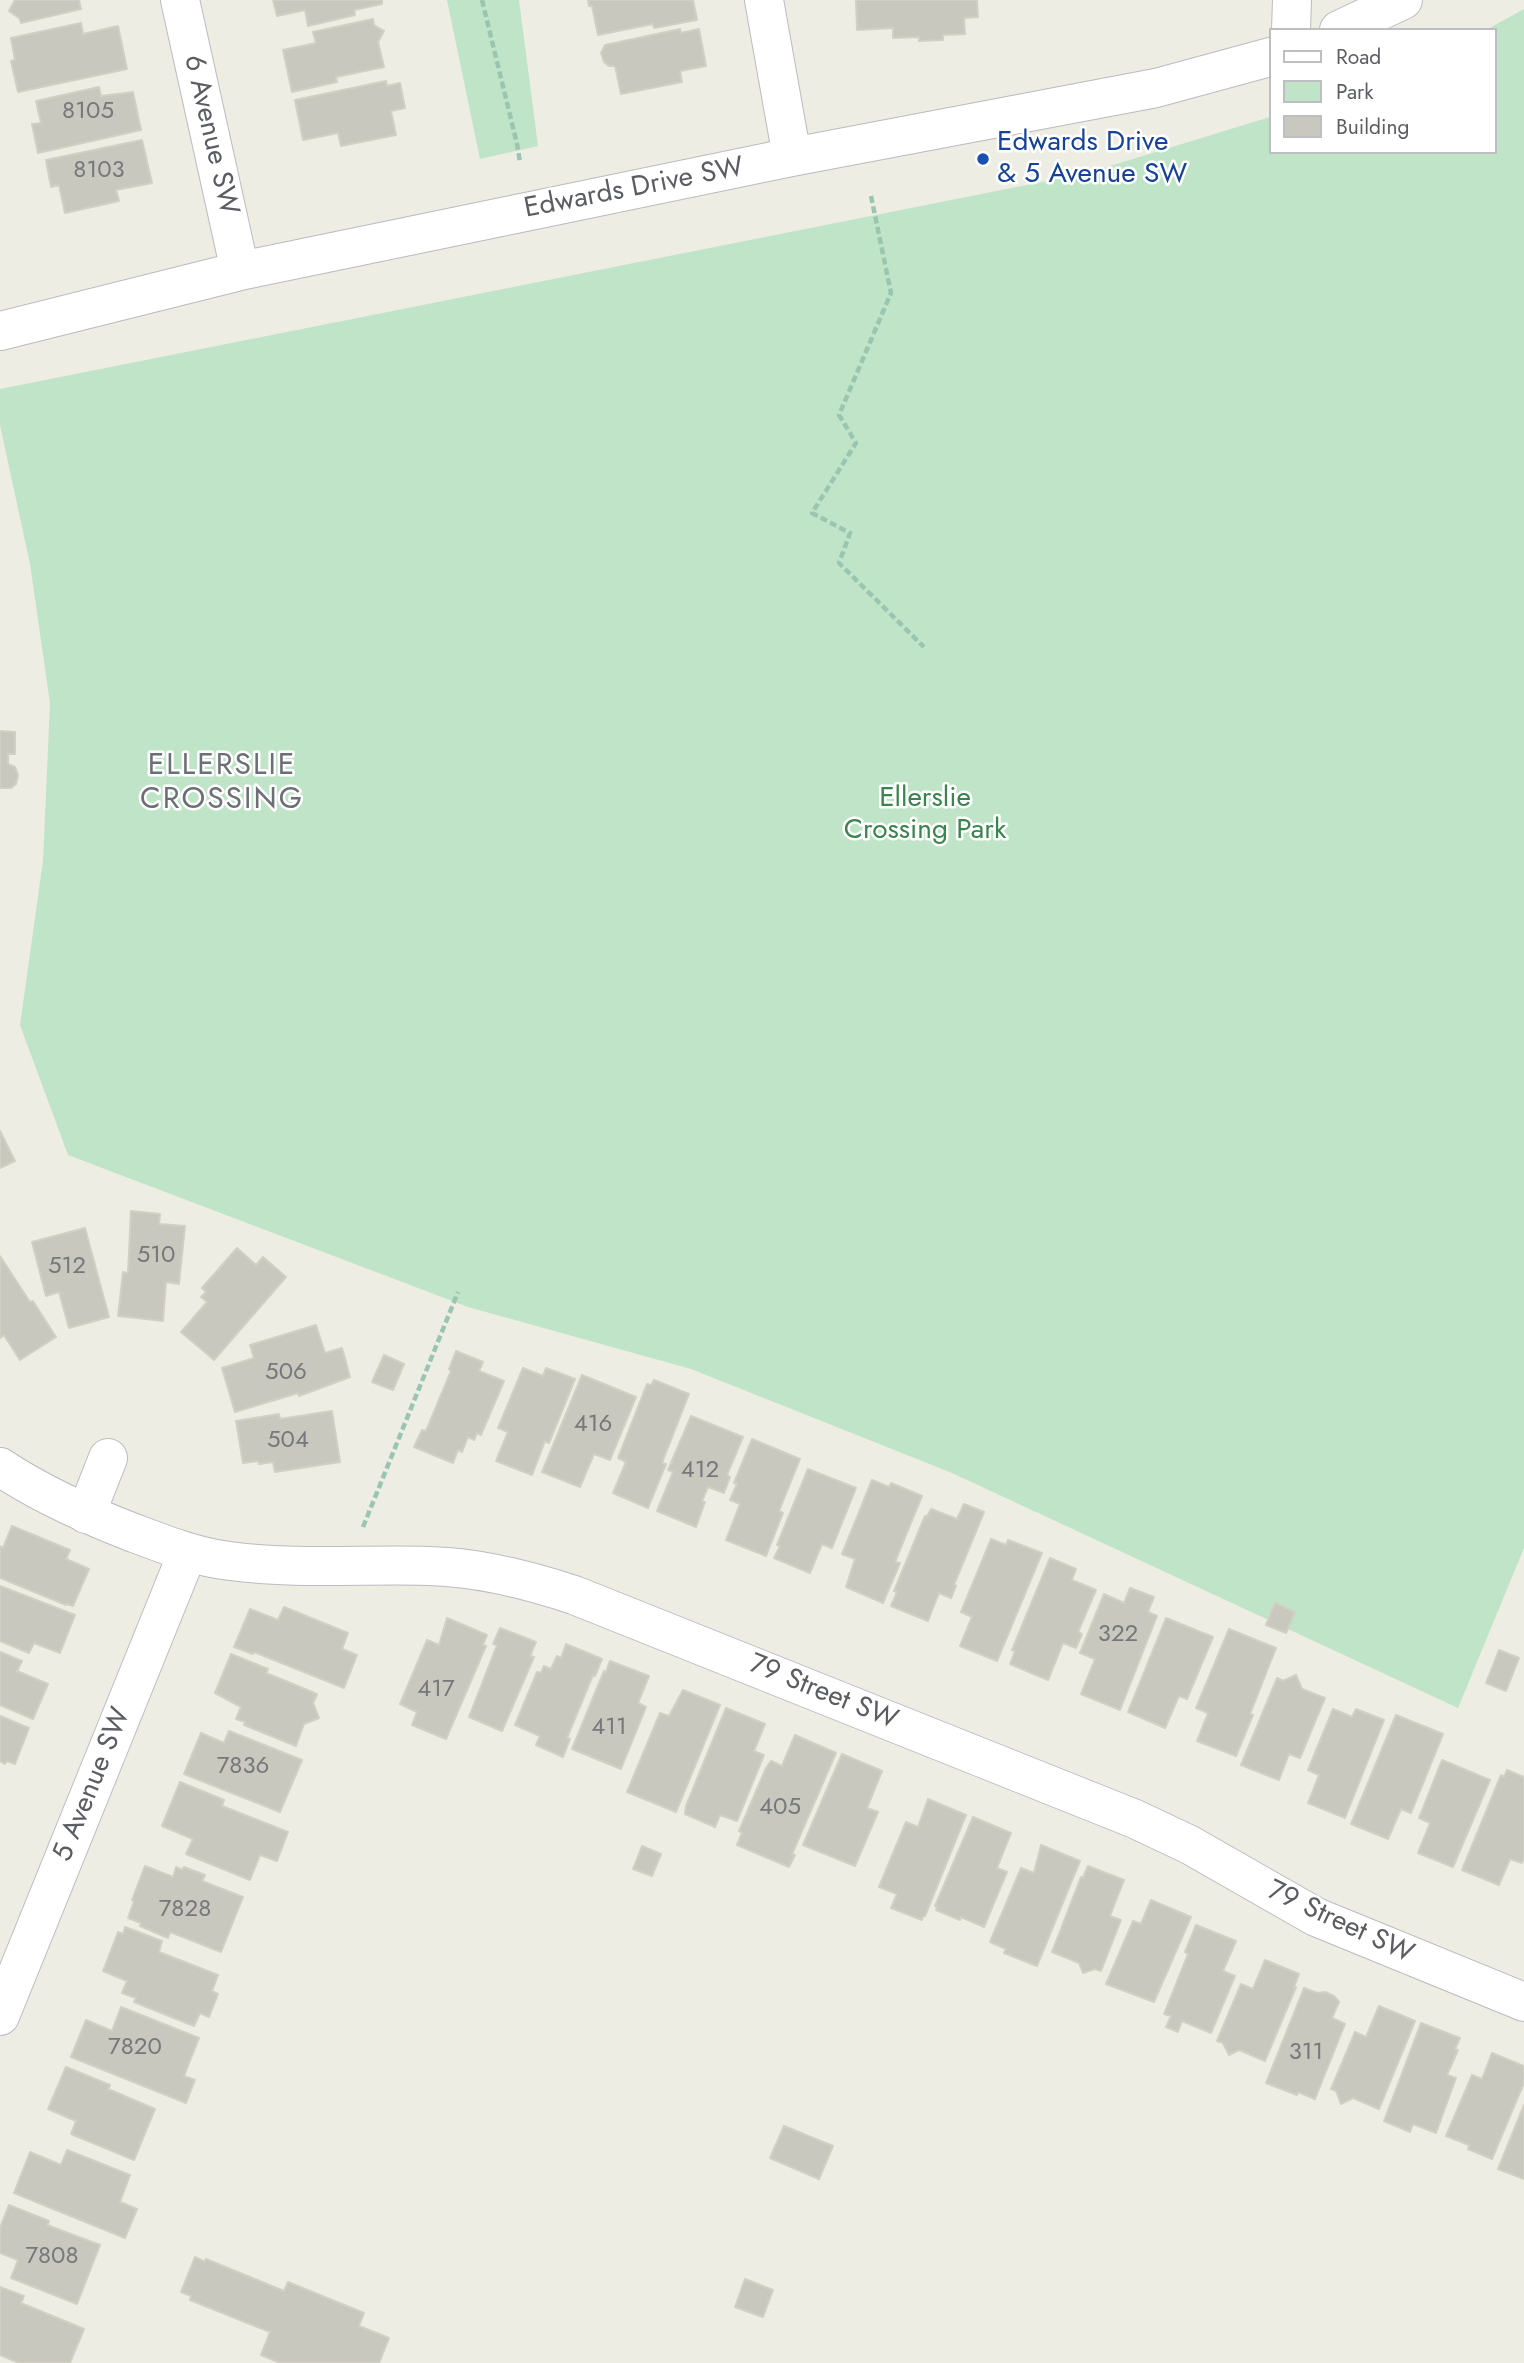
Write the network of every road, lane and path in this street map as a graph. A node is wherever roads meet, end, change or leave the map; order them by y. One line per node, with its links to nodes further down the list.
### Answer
1 (180, 0): 12 (street, 6 Avenue SW)
2 (482, 0): 10 (path)
3 (764, 0): 9 (street)
4 (1292, 0): 6 (street)
5 (1404, 0): 7 (street)
6 (1291, 28)
7 (1343, 28)
8 (1268, 58): 9 (street, Edwards Drive SW)
9 (792, 157): 12 (street, Edwards Drive SW)
10 (520, 162)
11 (871, 196): 14 (path)
12 (240, 271): 13 (street, Edwards Drive SW)
13 (0, 331)
14 (924, 647)
15 (458, 1292): 20 (path)
16 (108, 1458): 18 (street)
17 (0, 1466): 18 (street, 79 Street SW)
18 (86, 1514): 19 (street, 79 Street SW)
19 (187, 1553): 20 (street, 79 Street SW); 22 (street, 5 Avenue SW)
20 (347, 1567): 21 (street, 79 Street SW)
21 (1524, 2002)
22 (0, 2016)

